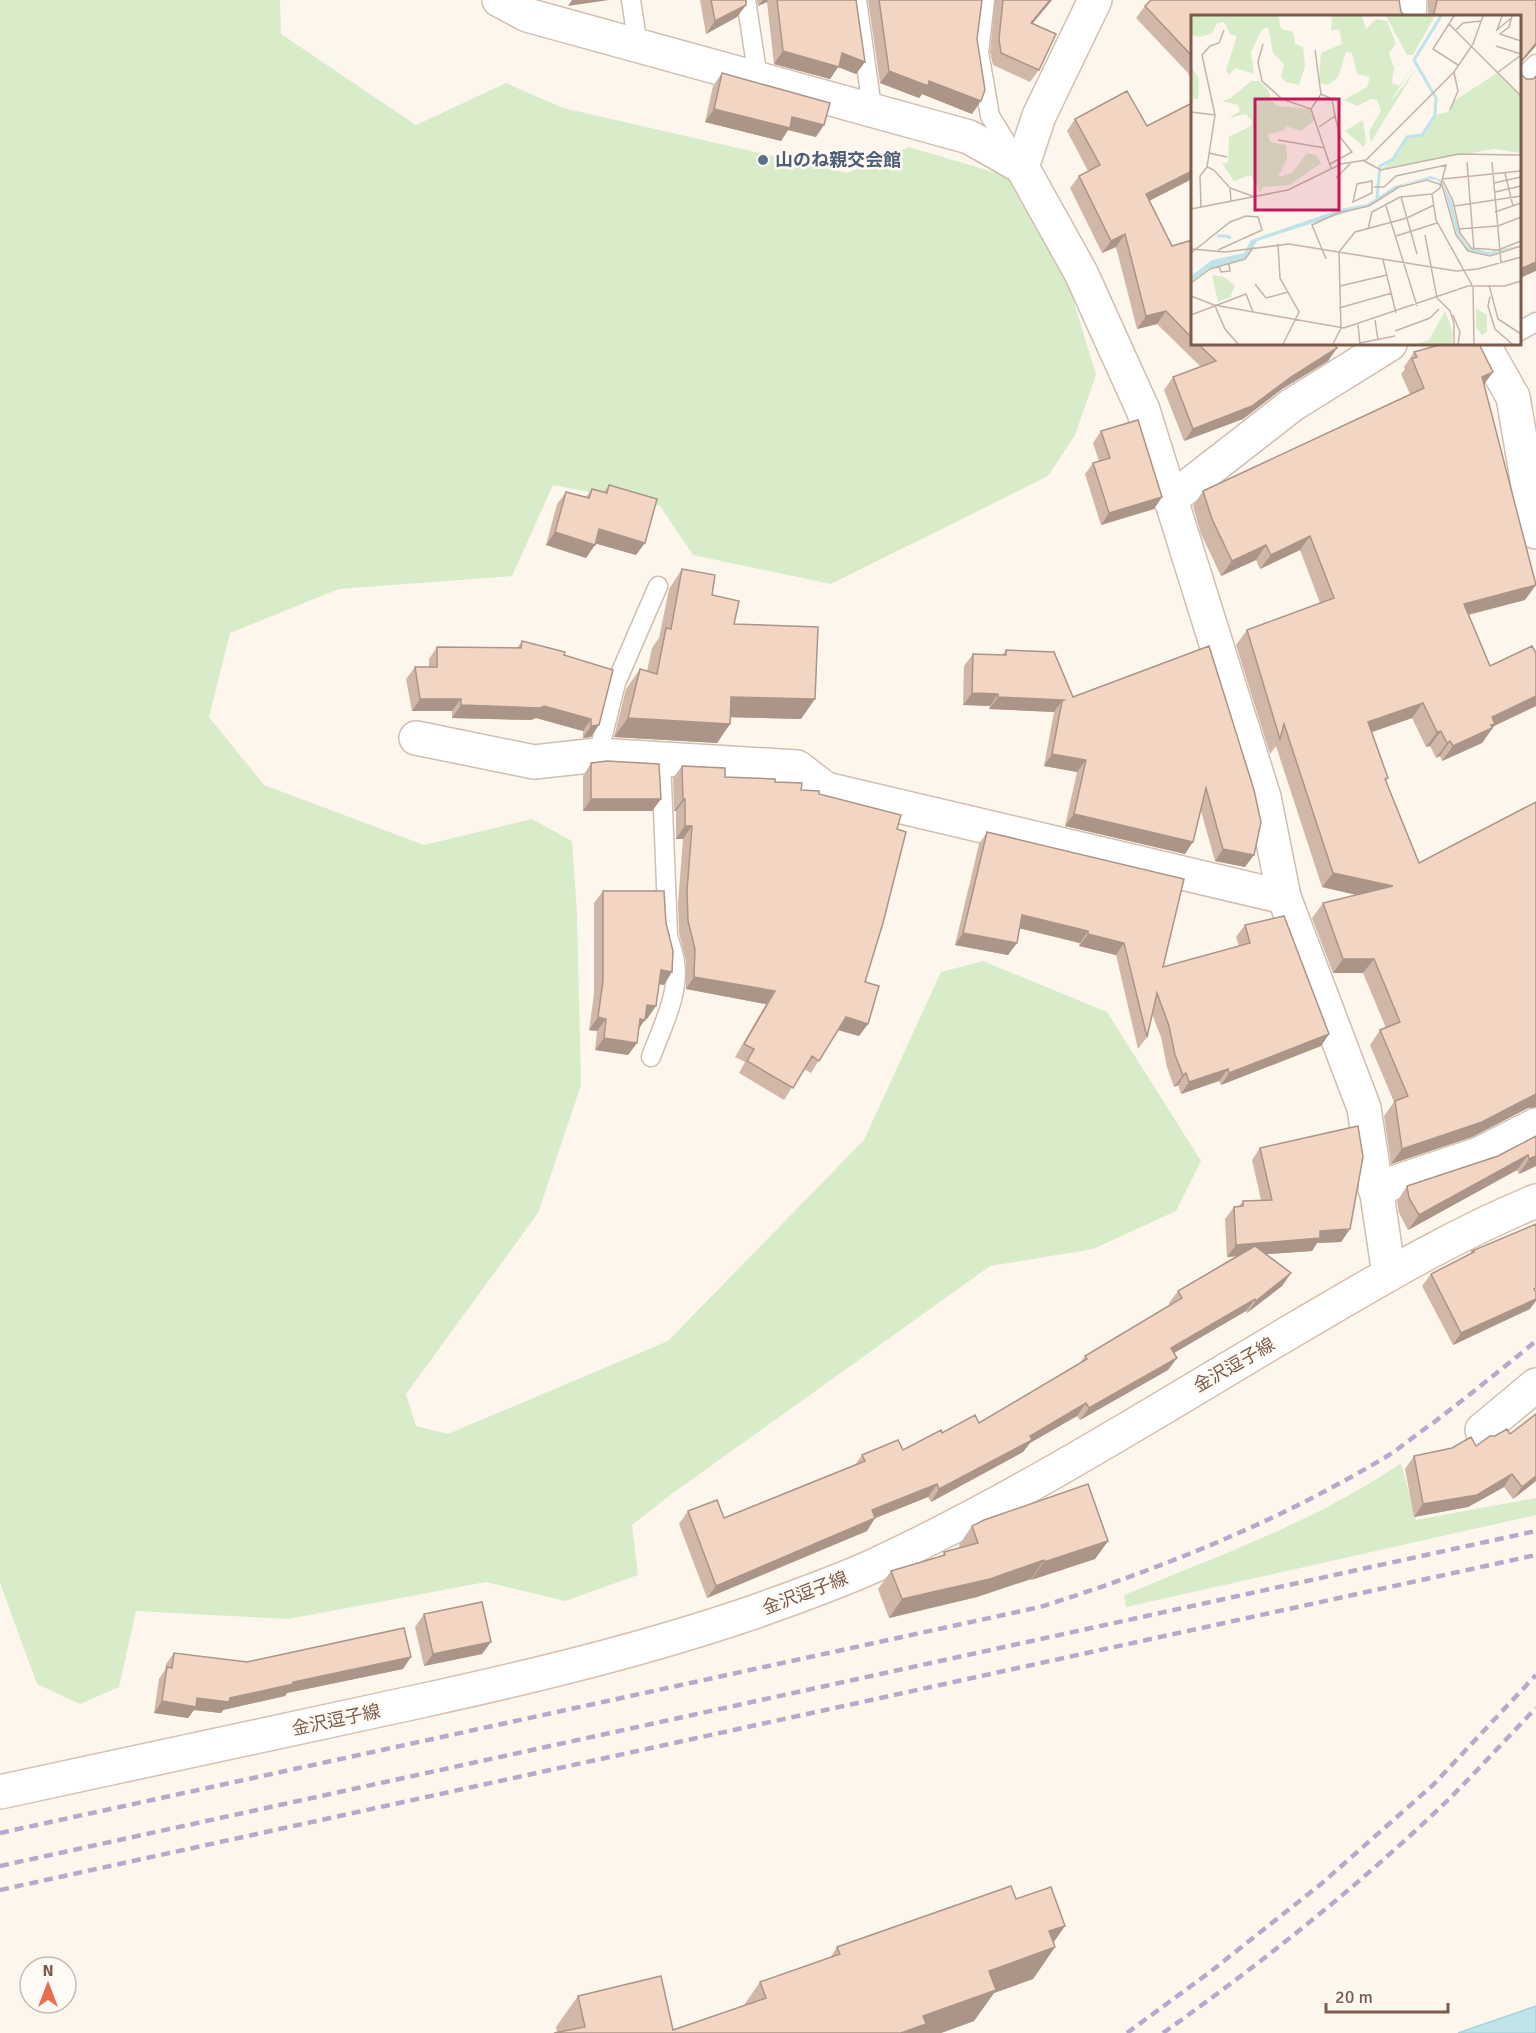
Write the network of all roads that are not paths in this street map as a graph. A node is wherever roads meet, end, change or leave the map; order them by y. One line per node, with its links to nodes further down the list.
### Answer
1 (499, 0): 8 (street)
2 (631, 0): 10 (lane)
3 (746, 0): 12 (lane)
4 (857, 0): 14 (lane)
5 (985, 0): 15 (lane)
6 (1095, 0): 15 (street)
7 (1410, 0): 9 (street)
8 (526, 8): 10 (street)
9 (1409, 15)
10 (638, 46): 12 (street)
11 (1536, 64): 13 (lane)
12 (758, 78): 14 (street)
13 (1521, 80)
14 (872, 108): 15 (street)
15 (1022, 167): 20 (street)
16 (1536, 321): 17 (lane)
17 (1521, 330)
18 (1388, 345): 20 (street)
19 (1489, 346): 21 (street)
20 (1170, 500): 26 (street)
21 (1536, 532)
22 (658, 585): 24 (lane)
23 (416, 738): 24 (street)
24 (598, 755): 25 (street)
25 (661, 758): 26 (street); 27 (lane)
26 (1284, 897): 29 (street)
27 (651, 1057)
28 (1536, 1125): 29 (street)
29 (1375, 1189): 31 (street)
30 (1536, 1202): 31 (street, 金沢逗子線)
31 (1389, 1274): 34 (street, 金沢逗子線)
32 (1536, 1385): 33 (street)
33 (1482, 1430)
34 (1, 1790)

